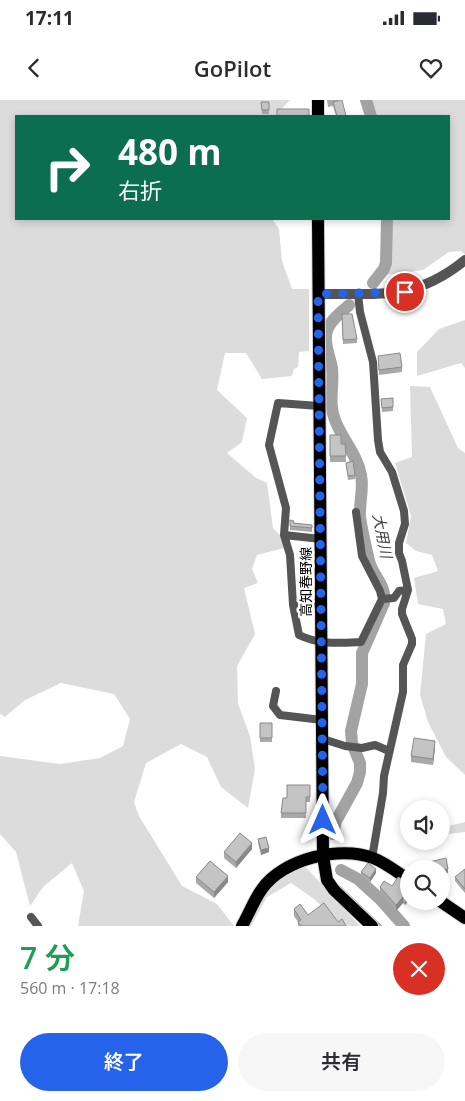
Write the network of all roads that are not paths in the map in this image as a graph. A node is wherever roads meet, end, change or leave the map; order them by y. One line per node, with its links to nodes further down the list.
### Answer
1 (318, 100): 2 (main road)
2 (318, 115)
3 (318, 220): 5 (main road, 高知春野線)
4 (465, 260): 6 (street)
5 (318, 294): 6 (street); 7 (main road, 高知春野線)
6 (358, 294): 11 (street)
7 (319, 406): 9 (street); 10 (main road, 高知春野線)
8 (356, 512): 12 (street)
9 (284, 535): 10 (street); 14 (street)
10 (321, 539): 13 (main road, 高知春野線)
11 (408, 590): 12 (street); 19 (street)
12 (385, 599): 15 (street)
13 (322, 603): 14 (street); 15 (main road, 高知春野線)
14 (293, 605): 15 (street)
15 (322, 642): 17 (main road, 高知春野線)
16 (276, 691): 17 (street)
17 (322, 720): 18 (main road, 高知春野線)
18 (322, 739): 19 (street); 20 (main road, 高知春野線)
19 (389, 751): 21 (street)
20 (323, 856): 21 (main road); 27 (main road); 28 (main road, 高知春野線)
21 (372, 858): 22 (main road)
22 (400, 874)
23 (450, 908): 25 (main road)
24 (31, 917): 26 (street)
25 (465, 918)
26 (38, 926)
27 (242, 926)
28 (372, 926)

